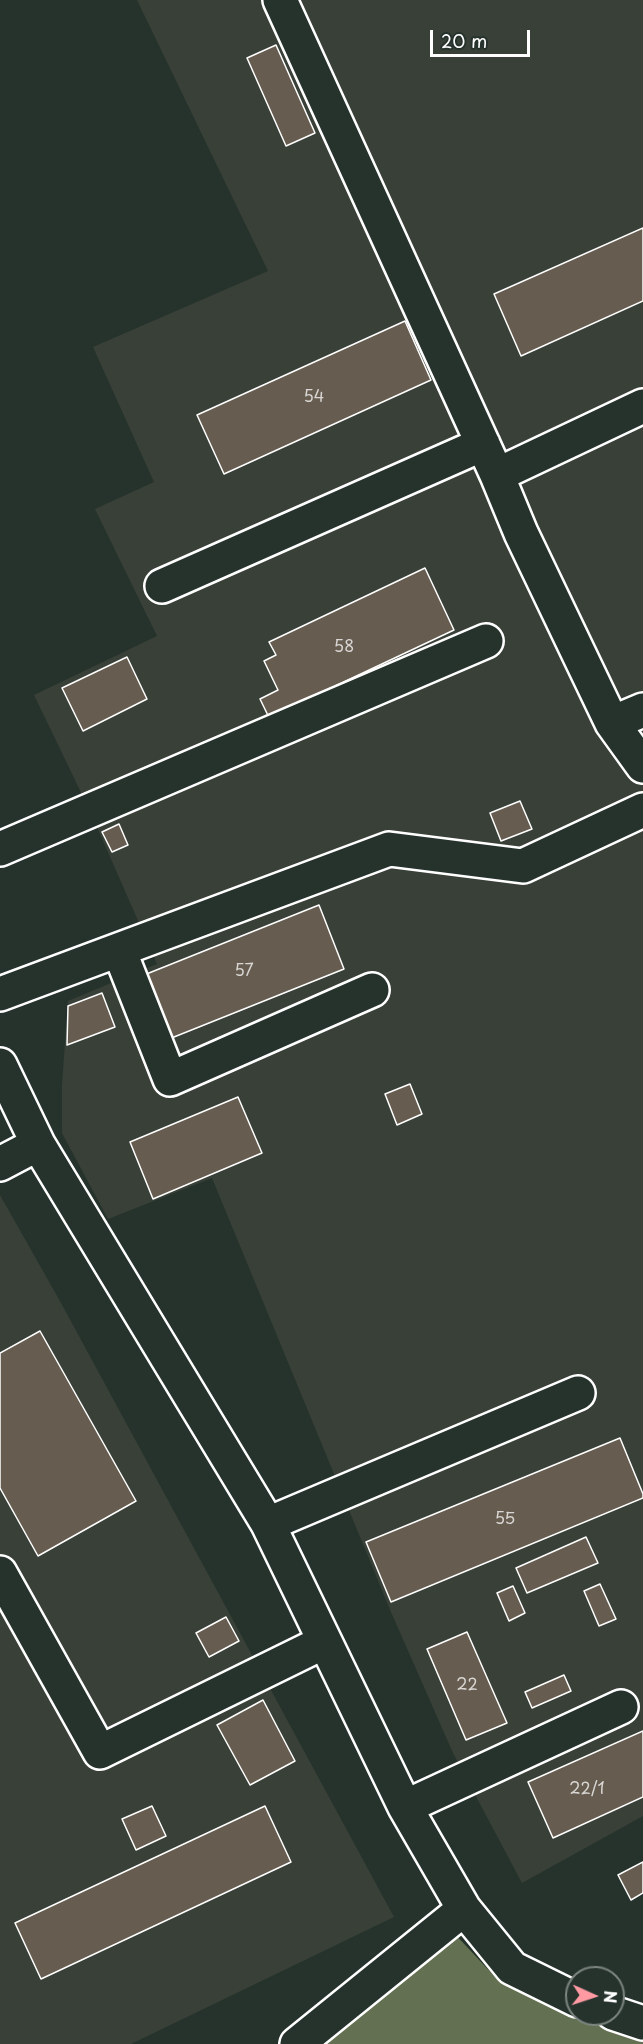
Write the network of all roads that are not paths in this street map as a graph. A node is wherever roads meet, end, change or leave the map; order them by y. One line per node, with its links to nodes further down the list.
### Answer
1 (280, 0): 3 (lane)
2 (643, 406): 4 (lane)
3 (483, 444): 4 (lane); 5 (lane)
4 (497, 475): 8 (lane)
5 (162, 585)
6 (486, 641): 11 (lane)
7 (643, 710): 8 (lane)
8 (612, 723): 9 (lane)
9 (643, 766)
10 (643, 810): 12 (lane)
11 (0, 849)
12 (119, 950): 13 (lane); 14 (lane)
13 (372, 990)
14 (0, 994)
15 (0, 1065): 16 (lane)
16 (38, 1144): 17 (lane); 19 (lane)
17 (0, 1164)
18 (578, 1393): 19 (lane)
19 (268, 1524): 21 (lane)
20 (0, 1573): 21 (lane)
21 (324, 1642): 23 (lane)
22 (621, 1707): 23 (lane)
23 (405, 1807): 24 (lane)
24 (464, 1909): 25 (lane); 28 (lane)
25 (565, 1994)
26 (625, 2017): 27 (lane)
27 (643, 2023)
28 (297, 2044)

